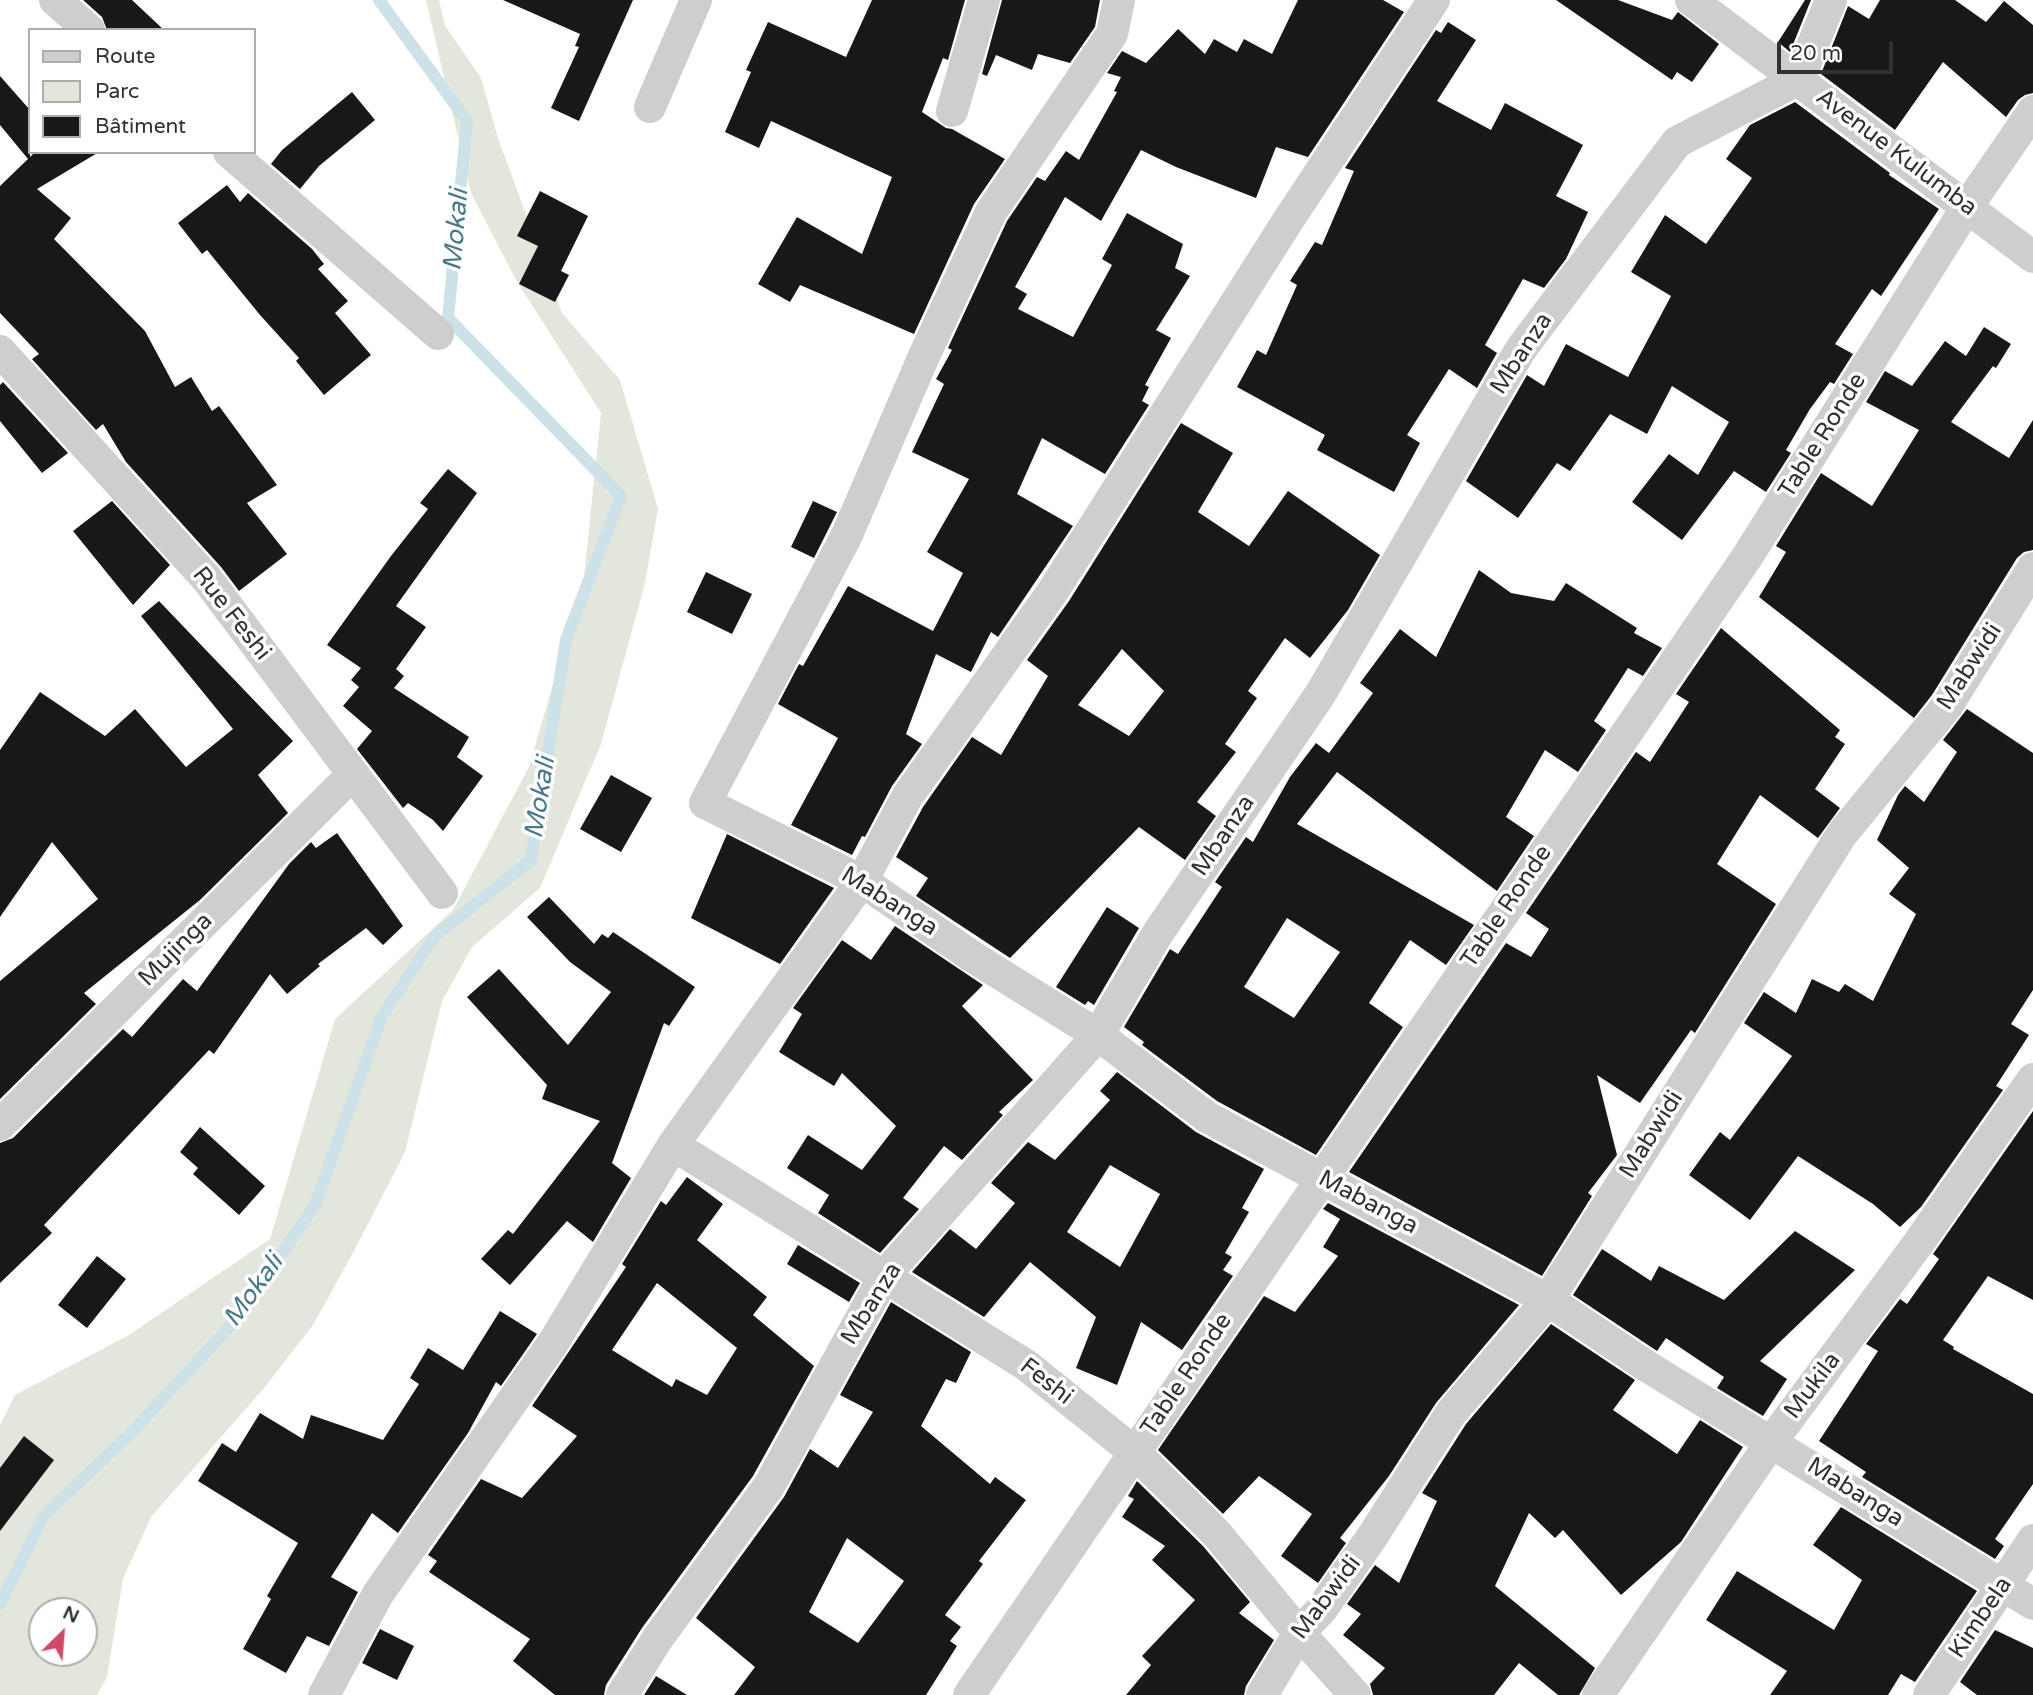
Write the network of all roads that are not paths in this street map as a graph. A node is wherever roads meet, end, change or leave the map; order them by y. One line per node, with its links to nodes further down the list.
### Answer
1 (55, 0): 8 (street)
2 (696, 0): 10 (street)
3 (984, 0): 11 (street)
4 (1119, 0): 20 (street, Mabanga)
5 (1434, 0): 20 (street)
6 (1691, 0): 9 (street, Avenue Kulumba)
7 (1831, 0): 9 (street)
8 (87, 28)
9 (1799, 79): 14 (street, Avenue Kulumba); 22 (street, Mbanza)
10 (650, 107)
11 (952, 111)
12 (2033, 111): 14 (street, Table Ronde)
13 (231, 154): 16 (street)
14 (1967, 207): 15 (street, Avenue Kulumba); 26 (street, Table Ronde)
15 (2033, 257)
16 (438, 334)
17 (0, 351): 19 (street, Rue Feshi)
18 (2033, 568): 28 (street, Mabwidi)
19 (352, 775): 21 (street, Rue Feshi); 24 (street, Mujinga)
20 (862, 881): 22 (street, Mabanga); 25 (street)
21 (442, 893)
22 (1098, 1035): 26 (street, Mabanga); 27 (street, Mbanza)
23 (2033, 1079): 29 (street, Mukila)
24 (0, 1125)
25 (673, 1144): 27 (street, Feshi); 35 (street)
26 (1322, 1178): 28 (street, Mabanga); 30 (street, Table Ronde)
27 (885, 1275): 30 (street, Feshi); 36 (street, Mbanza)
28 (1548, 1300): 29 (street, Mabanga); 34 (street, Mabwidi)
29 (1772, 1441): 32 (street, Mabanga); 40 (street, Mukila)
30 (1134, 1452): 34 (street, Feshi); 37 (street, Table Ronde)
31 (2033, 1540): 32 (street, Kimbela)
32 (2003, 1587): 33 (street, Mabanga); 41 (street, Kimbela)
33 (2033, 1604)
34 (1299, 1633): 38 (street, Mabwidi); 39 (street, Feshi)
35 (324, 1695)
36 (622, 1695)
37 (969, 1695)
38 (1262, 1695)
39 (1355, 1695)
40 (1598, 1695)
41 (1929, 1695)

